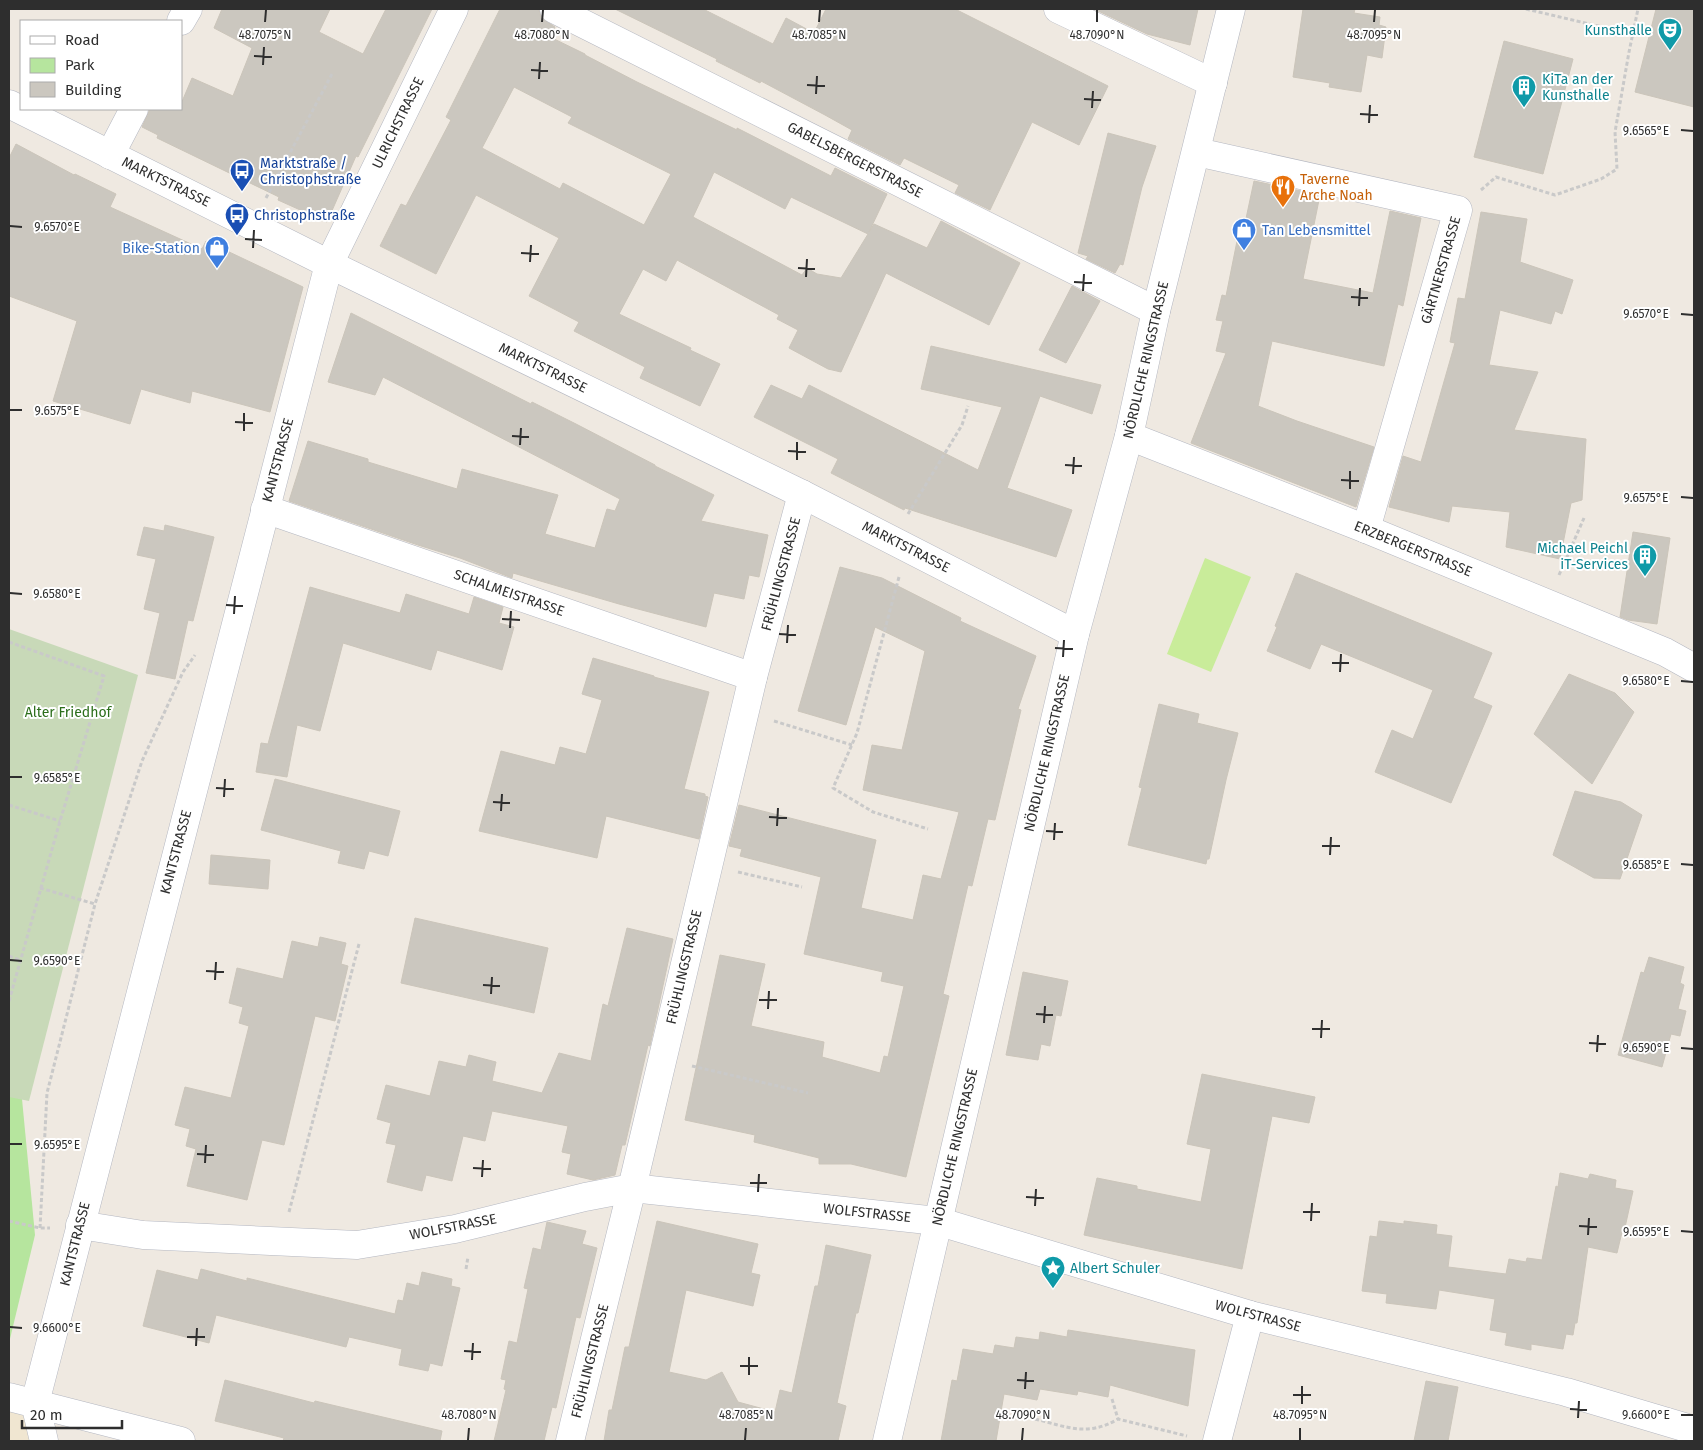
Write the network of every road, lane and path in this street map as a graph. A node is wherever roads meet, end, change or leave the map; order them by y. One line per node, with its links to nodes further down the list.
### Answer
1 (188, 9): 8 (street)
2 (454, 9): 18 (street, ULRICHSTRASSE)
3 (554, 9): 19 (street, GABELSBERGERSTRASSE)
4 (1058, 9): 11 (street)
5 (1231, 9): 11 (street, NÖRDLICHE RINGSTRASSE)
6 (1526, 9): 9 (path)
7 (1638, 9): 9 (path)
8 (182, 20)
9 (1632, 34): 16 (path)
10 (332, 74): 17 (path)
11 (1213, 83): 14 (street, NÖRDLICHE RINGSTRASSE)
12 (21, 110): 15 (street, MARKTSTRASSE)
13 (133, 110): 15 (street)
14 (1197, 152): 16 (street, GÄRTNERSTRASSE); 19 (street, NÖRDLICHE RINGSTRASSE)
15 (110, 154): 17 (street, MARKTSTRASSE)
16 (1458, 210): 25 (street, GÄRTNERSTRASSE)
17 (252, 225): 18 (street, MARKTSTRASSE)
18 (329, 264): 22 (street, MARKTSTRASSE); 23 (street, KANTSTRASSE)
19 (1156, 311): 21 (street, NÖRDLICHE RINGSTRASSE)
20 (968, 406): 26 (path)
21 (1129, 436): 25 (street, ERZBERGERSTRASSE); 28 (street, NÖRDLICHE RINGSTRASSE)
22 (802, 494): 26 (street, MARKTSTRASSE); 32 (street, FRÜHLINGSTRASSE)
23 (265, 509): 32 (street, SCHALMEISTRASSE); 51 (street, KANTSTRASSE)
24 (1584, 518): 27 (path)
25 (1366, 529): 27 (street, ERZBERGERSTRASSE)
26 (899, 544): 28 (street, MARKTSTRASSE); 34 (path)
27 (1547, 603): 31 (street, ERZBERGERSTRASSE)
28 (1075, 634): 50 (street, NÖRDLICHE RINGSTRASSE)
29 (9, 642): 36 (path)
30 (199, 649): 41 (path)
31 (1694, 668)
32 (753, 677): 33 (street, FRÜHLINGSTRASSE)
33 (744, 712): 34 (path); 38 (street, FRÜHLINGSTRASSE)
34 (852, 745): 37 (path)
35 (9, 805): 36 (path)
36 (60, 821): 40 (path)
37 (928, 829)
38 (708, 865): 39 (path); 46 (street, FRÜHLINGSTRASSE)
39 (802, 887)
40 (40, 888): 41 (path); 44 (path)
41 (94, 904): 49 (path)
42 (359, 944): 52 (path)
43 (9, 956): 44 (path)
44 (20, 960): 45 (path)
45 (9, 1001)
46 (662, 1059): 47 (path); 48 (street, FRÜHLINGSTRASSE)
47 (808, 1093)
48 (632, 1188): 50 (street, WOLFSTRASSE); 52 (street, WOLFSTRASSE); 63 (street, FRÜHLINGSTRASSE)
49 (9, 1221)
50 (937, 1221): 53 (street, WOLFSTRASSE); 64 (street, NÖRDLICHE RINGSTRASSE)
51 (80, 1225): 52 (street, WOLFSTRASSE); 56 (street, KANTSTRASSE)
52 (282, 1241)
53 (1250, 1315): 59 (street, WOLFSTRASSE); 60 (street)
54 (9, 1397): 56 (street)
55 (1112, 1399): 58 (path)
56 (35, 1404): 61 (street, KANTSTRASSE); 62 (street)
57 (1035, 1419): 58 (path)
58 (1118, 1420): 60 (path)
59 (1694, 1430)
60 (1204, 1439)
61 (44, 1441)
62 (181, 1441)
63 (570, 1441)
64 (887, 1441)

